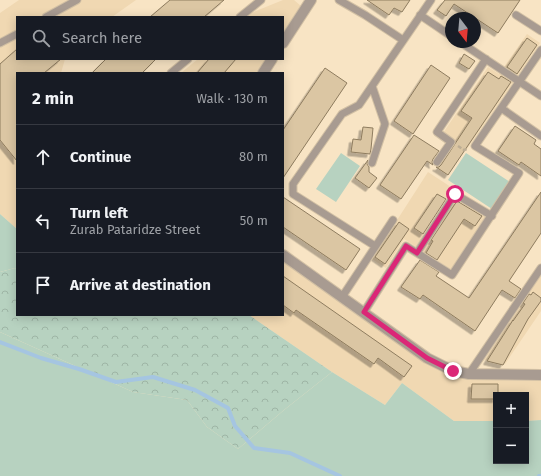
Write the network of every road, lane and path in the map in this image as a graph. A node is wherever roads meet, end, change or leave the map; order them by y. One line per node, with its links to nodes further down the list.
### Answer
1 (77, 0): 8 (lane)
2 (261, 0): 9 (lane)
3 (311, 0): 14 (street)
4 (339, 0): 13 (lane)
5 (430, 0): 6 (lane)
6 (420, 15): 11 (lane); 13 (lane)
7 (516, 15): 10 (lane)
8 (48, 16)
9 (241, 16)
10 (541, 31)
11 (445, 32)
12 (16, 35): 15 (lane)
13 (403, 40): 24 (lane)
14 (284, 41)
15 (0, 43)
16 (469, 48): 20 (lane)
17 (541, 50): 23 (lane)
18 (187, 60): 21 (lane)
19 (271, 60): 22 (street)
20 (486, 60): 23 (lane); 28 (lane)
21 (172, 72)
22 (264, 72)
23 (519, 82): 25 (lane); 26 (lane)
24 (372, 86): 31 (lane); 34 (lane)
25 (541, 96)
26 (501, 108): 27 (lane); 29 (lane)
27 (541, 136)
28 (451, 142): 29 (path); 30 (lane)
29 (475, 146): 32 (lane)
30 (437, 162)
31 (372, 163)
32 (492, 216): 35 (lane); 35 (lane)
33 (393, 220): 34 (lane)
34 (375, 246): 38 (lane)
35 (417, 253): 39 (lane)
36 (284, 256): 38 (street)
37 (541, 268): 40 (lane)
38 (342, 297): 39 (street)
39 (364, 312): 40 (street)
40 (469, 374): 41 (street)
41 (541, 375)

